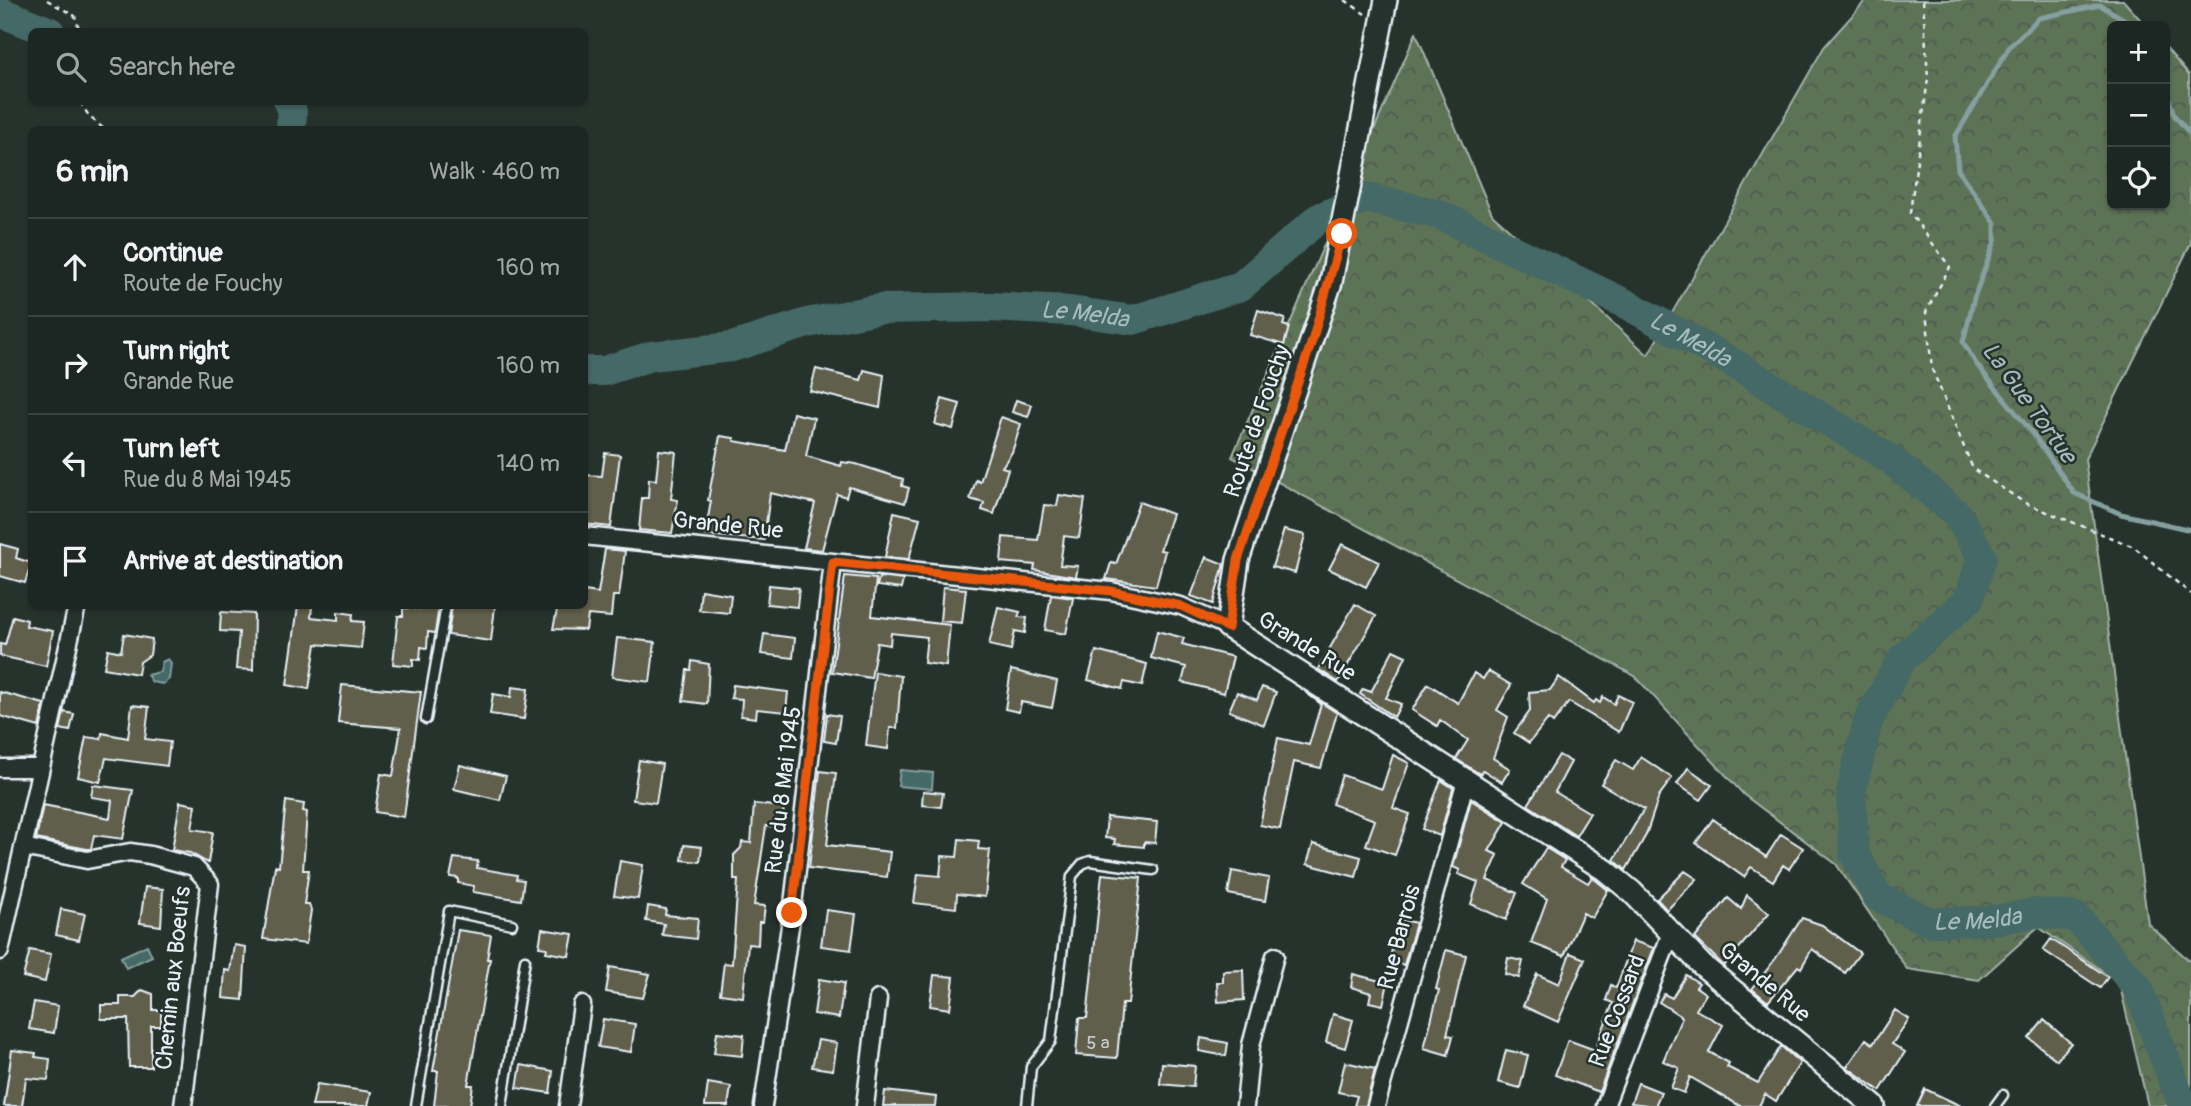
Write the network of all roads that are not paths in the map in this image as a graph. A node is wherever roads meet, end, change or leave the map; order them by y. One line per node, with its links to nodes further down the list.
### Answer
1 (1387, 0): 6 (street, Route de Fouchy)
2 (588, 536): 3 (street, Grande Rue)
3 (833, 562): 6 (street, Grande Rue); 25 (street, Rue du 8 Mai 1945)
4 (76, 609): 9 (street)
5 (445, 609): 7 (lane)
6 (1228, 628): 10 (street, Grande Rue)
7 (426, 719)
8 (0, 768): 9 (street)
9 (40, 768): 11 (street)
10 (1466, 780): 14 (street, Grande Rue); 29 (street, Rue Barrois)
11 (23, 847): 15 (street); 21 (street, Chemin aux Boeufs)
12 (1153, 870): 27 (lane)
13 (512, 924): 22 (lane)
14 (1671, 933): 30 (street, Rue Cossard); 31 (street, Grande Rue)
15 (0, 951)
16 (1275, 956): 28 (street)
17 (525, 960): 23 (lane)
18 (878, 999): 26 (street)
19 (582, 1005): 24 (street)
20 (2003, 1095): 32 (lane)
21 (183, 1106)
22 (416, 1106)
23 (502, 1106)
24 (568, 1106)
25 (764, 1106)
26 (865, 1106)
27 (1027, 1106)
28 (1245, 1106)
29 (1376, 1106)
30 (1605, 1106)
31 (1874, 1106)
32 (1995, 1106)

